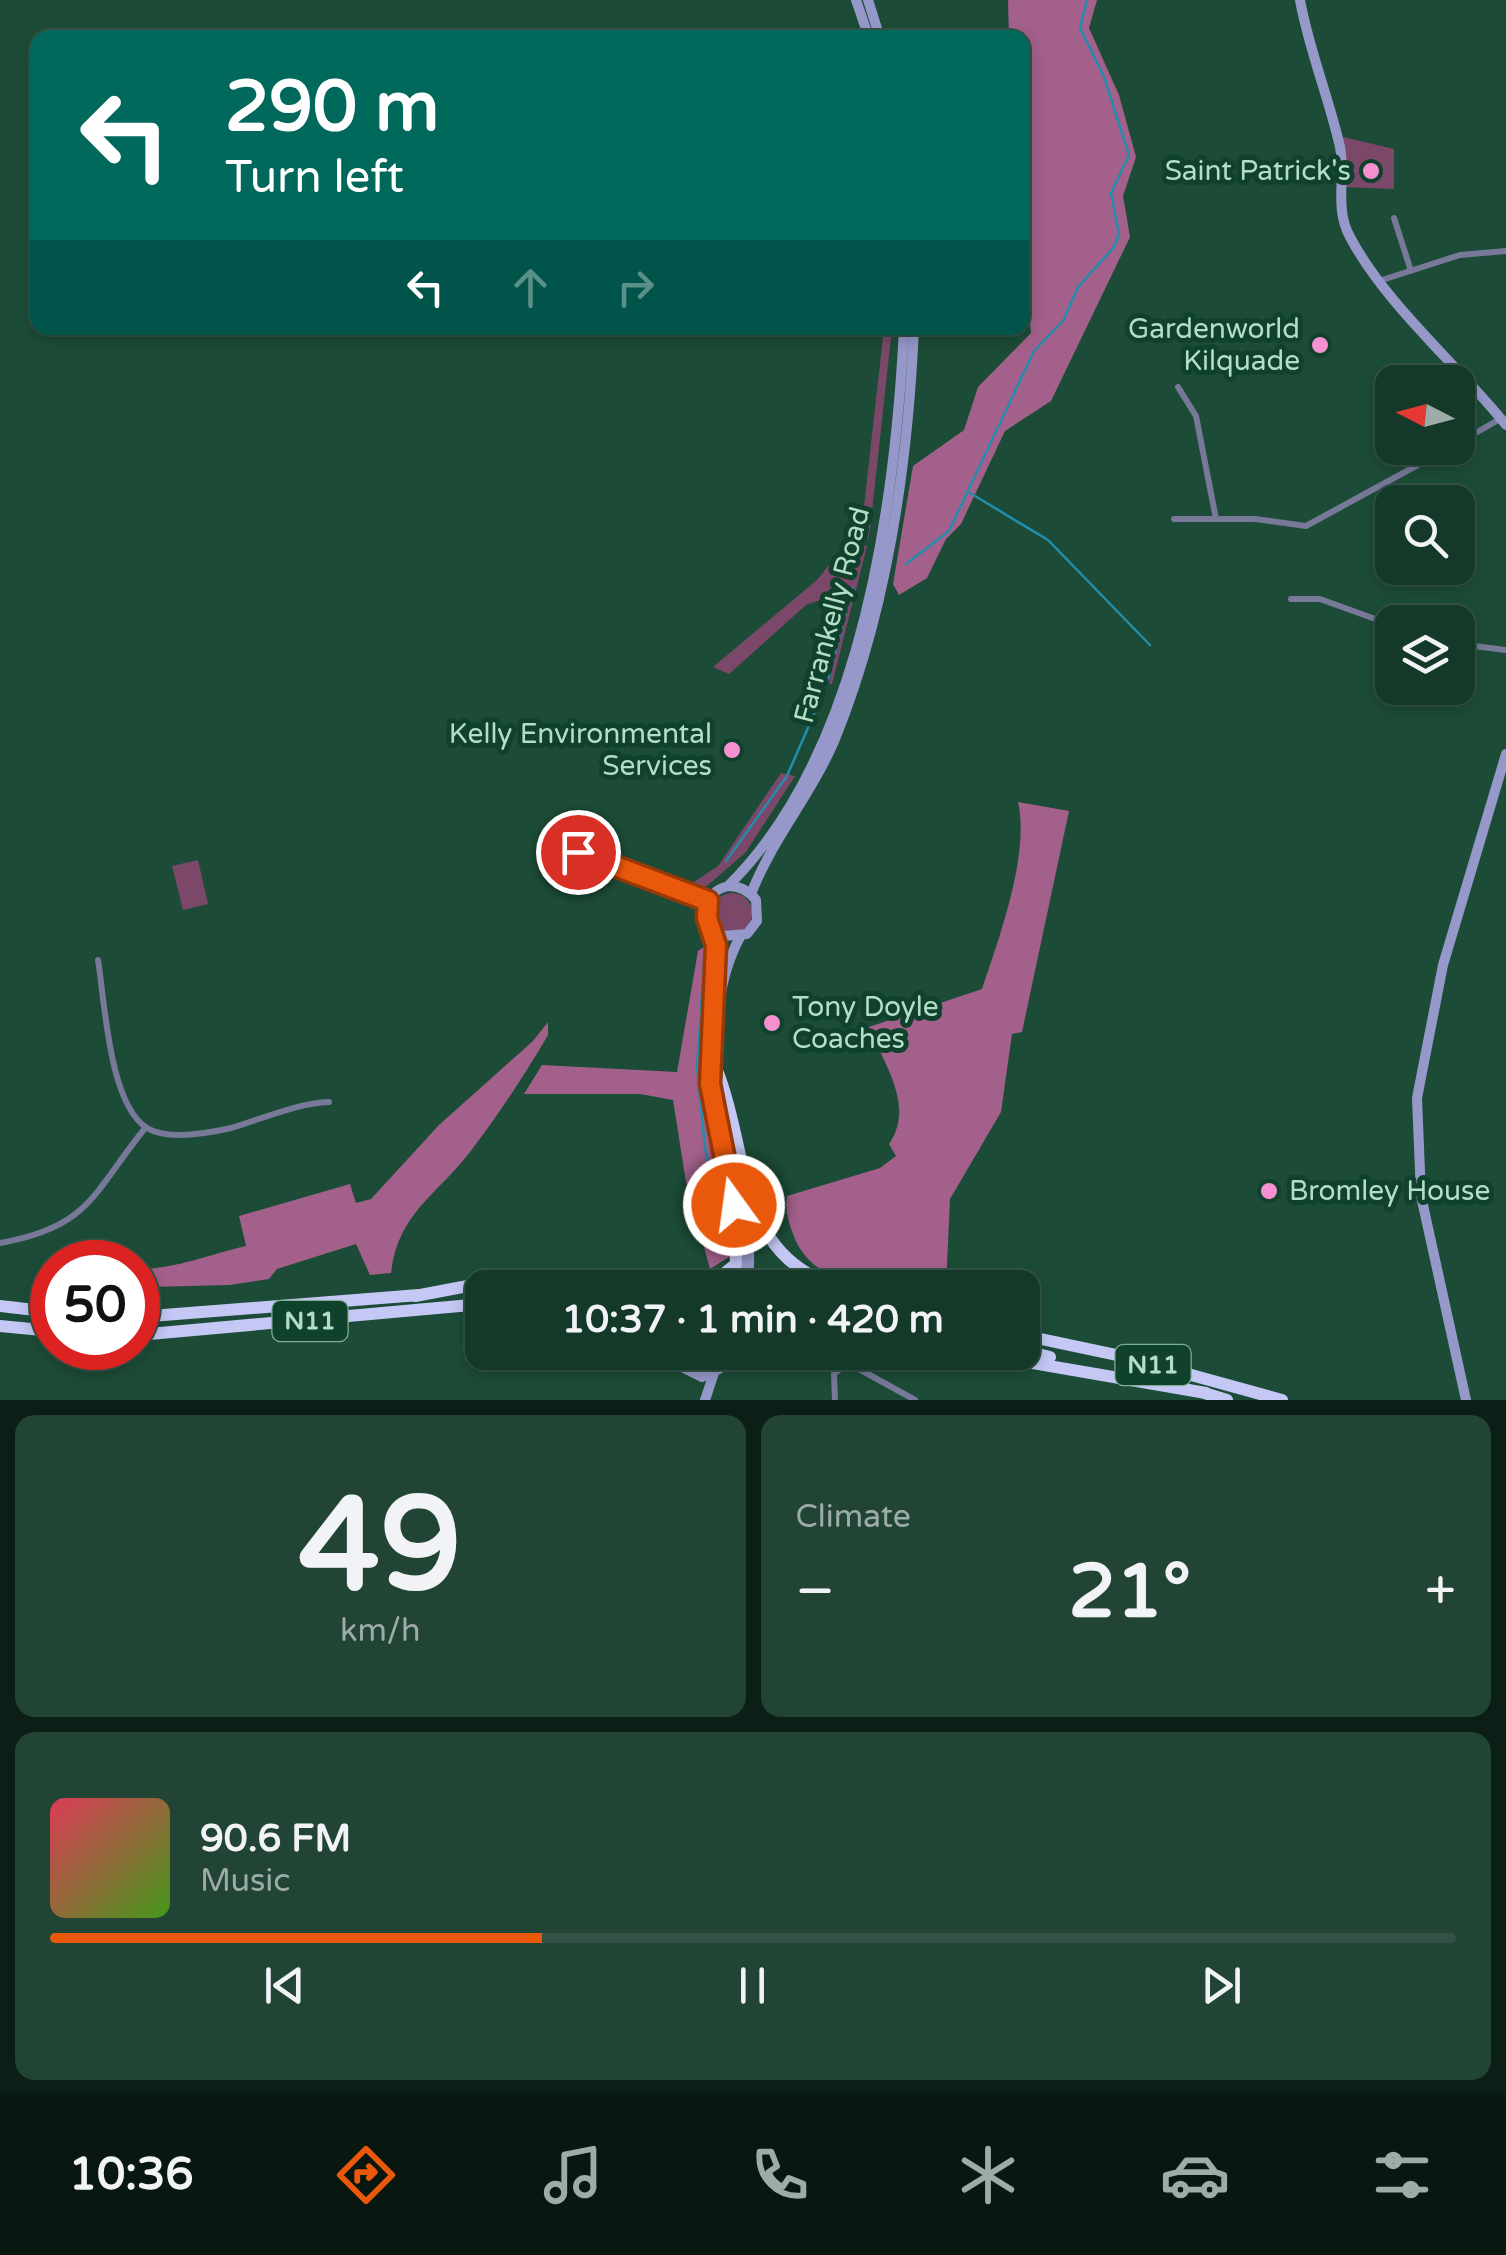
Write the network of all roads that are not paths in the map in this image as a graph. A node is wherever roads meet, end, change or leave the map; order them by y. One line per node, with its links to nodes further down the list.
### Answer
1 (856, 0): 4 (main road)
2 (868, 0): 5 (main road)
3 (1300, 0): 9 (main road)
4 (866, 30)
5 (877, 30)
6 (1394, 218): 8 (street)
7 (1506, 251): 8 (street)
8 (1411, 271): 9 (street)
9 (1382, 280): 13 (main road)
10 (903, 335): 24 (main road, Farrankelly Road)
11 (913, 335): 25 (main road, Farrankelly Road)
12 (1178, 387): 16 (street)
13 (1504, 422): 14 (street)
14 (1475, 435)
15 (1419, 465): 16 (street)
16 (1216, 519): 17 (street)
17 (1174, 520)
18 (1292, 599): 19 (street)
19 (1375, 619)
20 (1475, 646): 21 (street)
21 (1506, 650)
22 (1506, 754): 62 (main road)
23 (578, 852): 26 (street)
24 (728, 886): 25 (main road); 26 (main road)
25 (752, 894): 28 (main road)
26 (708, 901): 27 (main road)
27 (710, 925): 28 (main road); 33 (main road)
28 (740, 937): 30 (main road)
29 (98, 960): 32 (street)
30 (718, 1073): 36 (main road); 37 (highway)
31 (329, 1102): 32 (street)
32 (146, 1127): 34 (street)
33 (734, 1205): 35 (main road); 39 (highway, N11)
34 (0, 1243)
35 (739, 1270)
36 (745, 1270)
37 (811, 1270)
38 (465, 1292): 39 (highway, N11)
39 (414, 1296): 44 (highway, N11)
40 (0, 1306): 42 (highway)
41 (465, 1306): 45 (highway, N11)
42 (30, 1309)
43 (465, 1314): 45 (highway, N11)
44 (160, 1315)
45 (336, 1319): 48 (highway, N11)
46 (0, 1326): 47 (highway)
47 (30, 1329)
48 (160, 1333)
49 (1040, 1337): 61 (highway, N11)
50 (1040, 1354): 56 (highway, N11)
51 (1040, 1364): 56 (highway, N11)
52 (687, 1370): 55 (main road)
53 (716, 1370): 54 (main road)
54 (714, 1373): 55 (main road); 57 (main road)
55 (696, 1376): 57 (main road)
56 (1206, 1393): 60 (highway, N11)
57 (704, 1400)
58 (835, 1400): 59 (street)
59 (915, 1400)
60 (1227, 1400)
61 (1282, 1400)
62 (1466, 1400)

